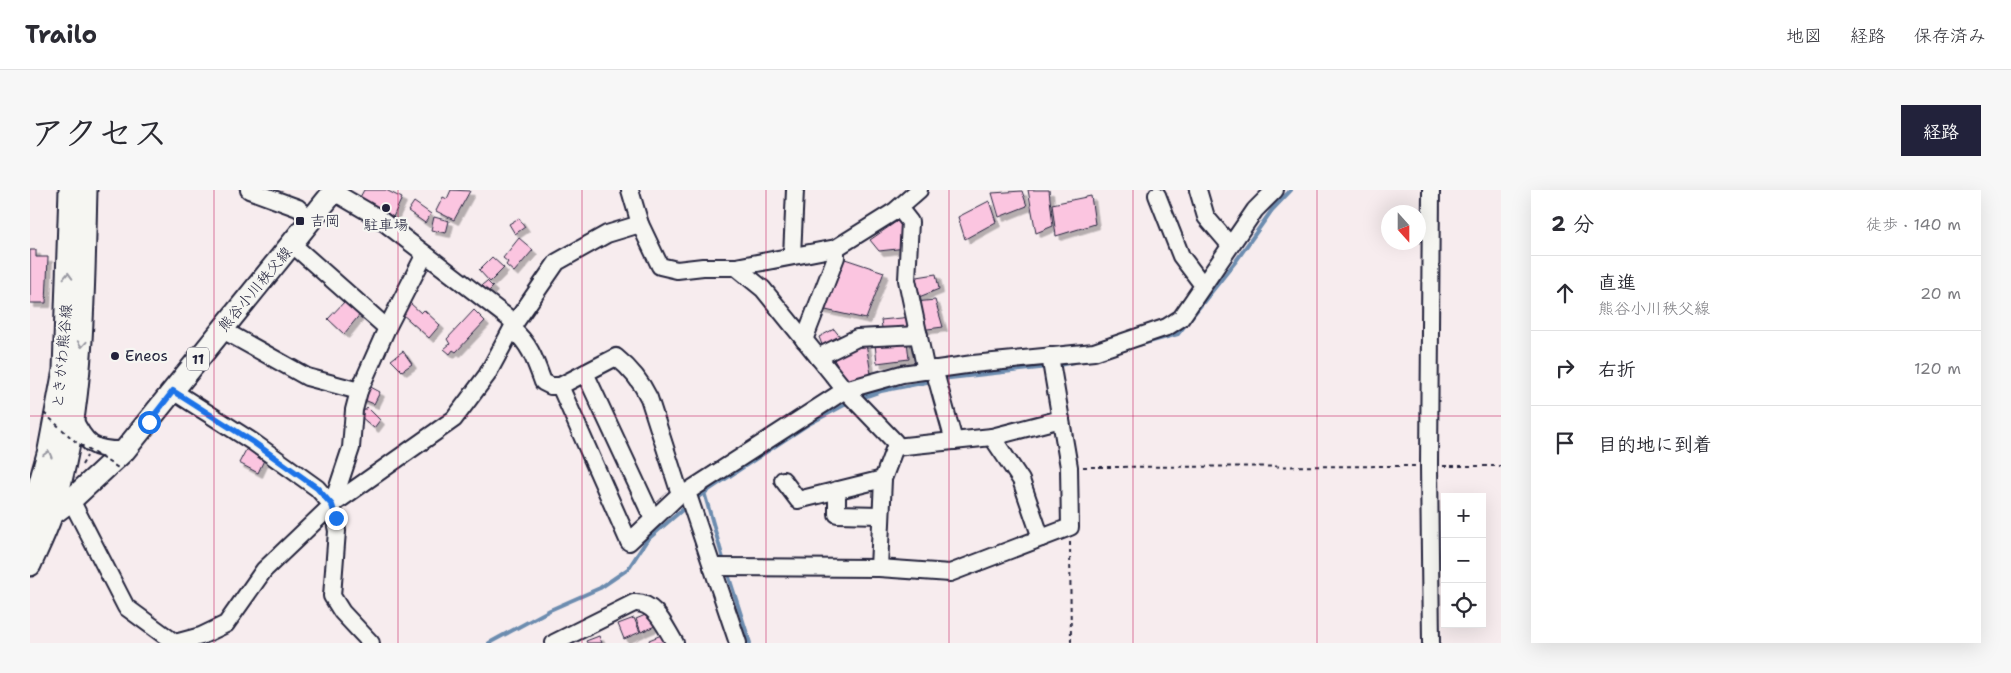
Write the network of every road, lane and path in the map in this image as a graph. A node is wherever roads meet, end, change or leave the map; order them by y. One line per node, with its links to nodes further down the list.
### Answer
1 (70, 190): 48 (main road, ときがわ熊谷線, one-way to 1)
2 (86, 190): 36 (main road, ときがわ熊谷線, one-way to 36)
3 (248, 190): 13 (street)
4 (630, 190): 14 (street)
5 (795, 190): 19 (street)
6 (919, 190): 12 (street)
7 (1198, 190): 16 (street)
8 (1275, 190): 16 (street)
9 (1432, 190): 42 (street)
10 (335, 191): 13 (main road, 熊谷小川秩父線 / 11); 18 (street)
11 (1157, 195): 21 (street)
12 (899, 208): 17 (street); 25 (street)
13 (312, 220): 15 (main road, 熊谷小川秩父線 / 11)
14 (640, 224): 20 (street); 22 (street)
15 (292, 244): 23 (street); 24 (main road, 熊谷小川秩父線 / 11)
16 (1230, 245): 21 (street)
17 (836, 248): 19 (street); 26 (street)
18 (425, 254): 22 (street); 23 (street)
19 (792, 256): 20 (street)
20 (736, 267): 26 (street)
21 (1202, 284): 27 (street)
22 (514, 326): 31 (street); 51 (street)
23 (387, 328): 34 (street)
24 (221, 329): 33 (main road, 熊谷小川秩父線 / 11); 34 (street)
25 (919, 335): 28 (street); 29 (street)
26 (804, 340): 28 (street)
27 (1050, 356): 29 (street); 37 (street)
28 (818, 357): 32 (street)
29 (930, 370): 32 (street); 39 (street)
30 (585, 373): 31 (street); 49 (street); 54 (street)
31 (560, 386): 54 (street)
32 (845, 390): 40 (street); 49 (street)
33 (173, 391): 41 (main road, 熊谷小川秩父線 / 11); 51 (street)
34 (359, 391): 51 (street)
35 (44, 413): 41 (path, bridge)
36 (73, 417): 41 (street); 53 (main road, ときがわ熊谷線)
37 (1061, 419): 38 (street); 44 (street)
38 (992, 437): 39 (street); 57 (street)
39 (954, 441): 40 (street)
40 (895, 447): 45 (street)
41 (123, 459): 50 (main road, 熊谷小川秩父線 / 11)
42 (1429, 466): 43 (path); 44 (path); 66 (street)
43 (1501, 466)
44 (1069, 468): 55 (street)
45 (883, 479): 47 (street); 52 (street)
46 (783, 480): 47 (street)
47 (837, 490): 52 (street)
48 (33, 494): 53 (main road, ときがわ熊谷線)
49 (687, 498): 54 (street); 59 (street)
50 (71, 500): 51 (street); 53 (main road, 熊谷小川秩父線 / 11)
51 (332, 505): 61 (street)
52 (880, 515): 60 (street)
53 (40, 518): 56 (main road, 熊谷小川秩父線 / 11); 58 (main road, 熊谷小川秩父線 / 11)
54 (653, 519)
55 (1070, 527): 57 (street); 65 (path)
56 (30, 531)
57 (1041, 538): 60 (street)
58 (30, 565)
59 (712, 567): 60 (street); 64 (street)
60 (879, 568)
61 (372, 643)
62 (554, 643): 63 (street)
63 (676, 643)
64 (738, 643)
65 (1071, 643)
66 (1430, 643)

